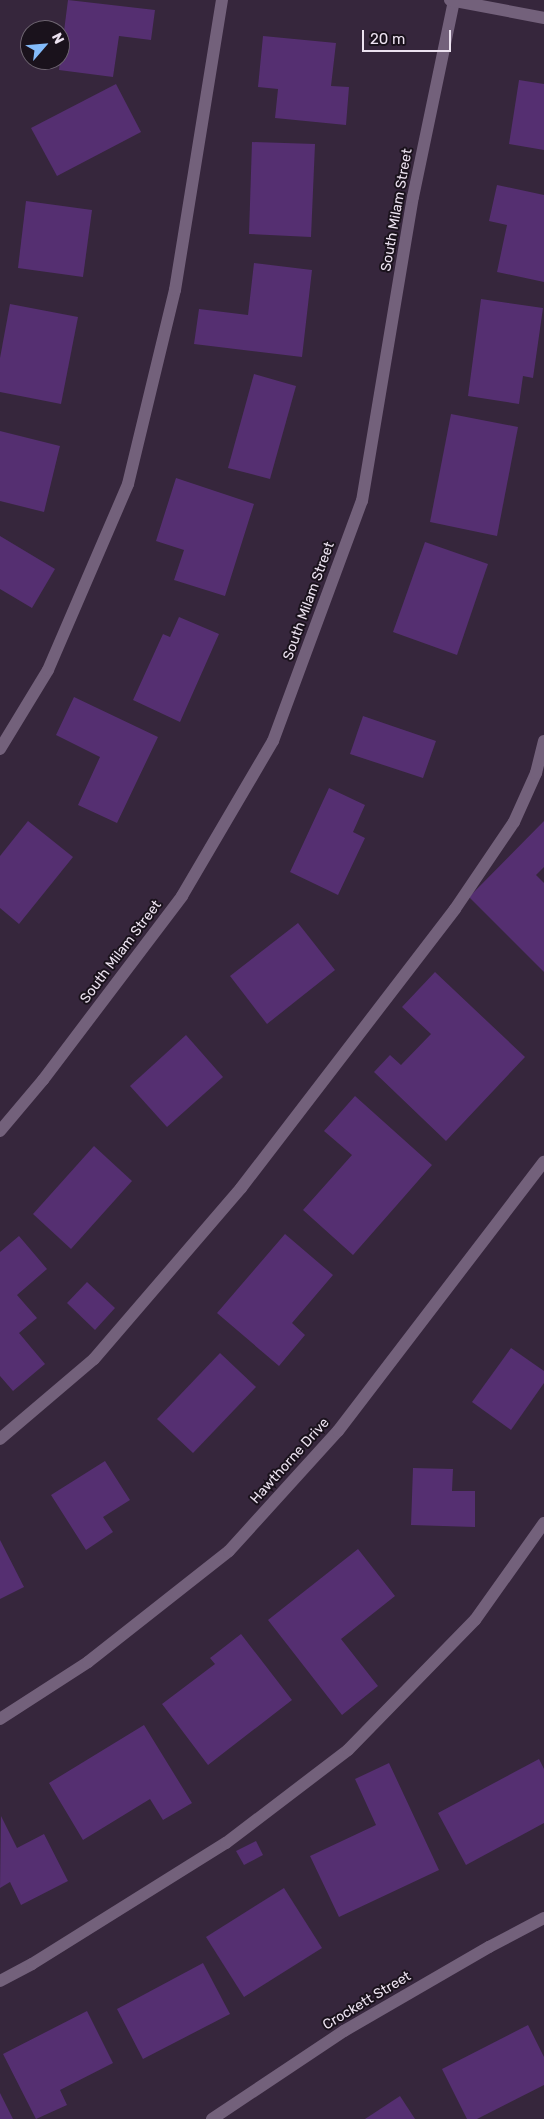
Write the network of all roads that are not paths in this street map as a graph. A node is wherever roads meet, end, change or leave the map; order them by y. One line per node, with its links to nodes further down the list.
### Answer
1 (222, 0): 5 (street)
2 (453, 0): 3 (street); 6 (street, South Milam Street)
3 (544, 18)
4 (544, 741): 8 (street)
5 (0, 749)
6 (0, 1131)
7 (544, 1162): 10 (street, Hawthorne Drive)
8 (0, 1438)
9 (544, 1523): 12 (street)
10 (0, 1719)
11 (544, 1918): 13 (street, Crockett Street)
12 (0, 1981)
13 (212, 2119)

